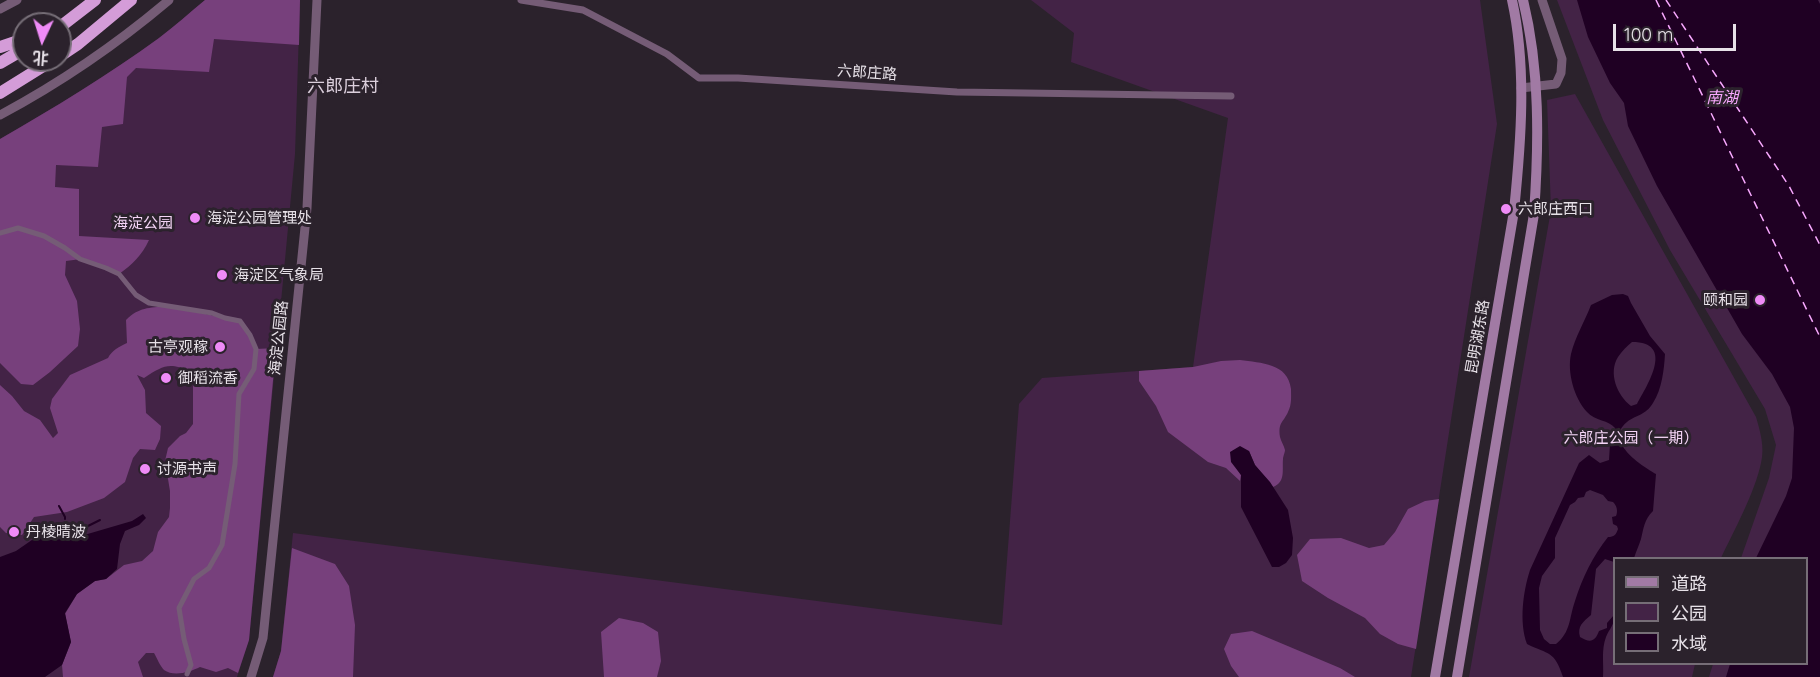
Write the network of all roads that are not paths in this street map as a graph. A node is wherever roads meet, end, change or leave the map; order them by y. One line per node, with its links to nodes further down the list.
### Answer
1 (17, 0): 10 (street)
2 (95, 0): 11 (highway)
3 (131, 0): 12 (highway)
4 (169, 0): 18 (street)
5 (317, 0): 21 (street, 海淀公园路)
6 (521, 0): 17 (street, 六郎庄路)
7 (1512, 0): 15 (main road, 昆明湖东路)
8 (1523, 0): 14 (main road)
9 (1542, 0): 14 (street)
10 (0, 9)
11 (72, 18)
12 (72, 48)
13 (34, 72): 16 (highway)
14 (1536, 87): 15 (street); 23 (main road)
15 (1521, 88): 22 (main road, 昆明湖东路)
16 (0, 93)
17 (1231, 96)
18 (0, 115)
19 (0, 233): 20 (street)
20 (187, 674)
21 (251, 677)
22 (1435, 677)
23 (1456, 677)

